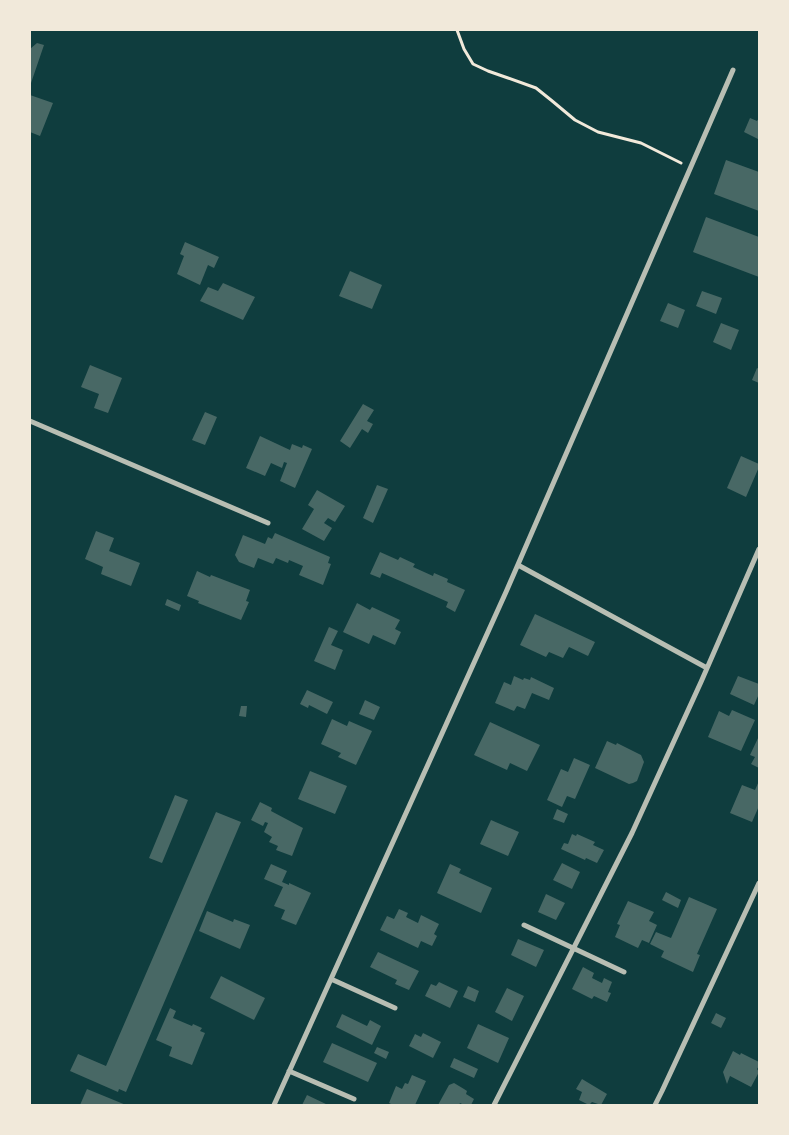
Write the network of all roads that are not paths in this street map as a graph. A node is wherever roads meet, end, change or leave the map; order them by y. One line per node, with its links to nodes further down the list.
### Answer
1 (733, 70): 5 (street)
2 (30, 421): 3 (street)
3 (268, 523)
4 (759, 549): 6 (street)
5 (518, 564): 6 (street); 11 (street)
6 (707, 668): 9 (street)
7 (759, 883): 17 (street)
8 (524, 925): 9 (street)
9 (574, 948): 10 (street); 16 (street)
10 (624, 972)
11 (331, 979): 12 (street); 13 (street)
12 (395, 1008)
13 (290, 1071): 14 (street); 15 (street)
14 (354, 1099)
15 (274, 1105)
16 (494, 1105)
17 (655, 1105)

